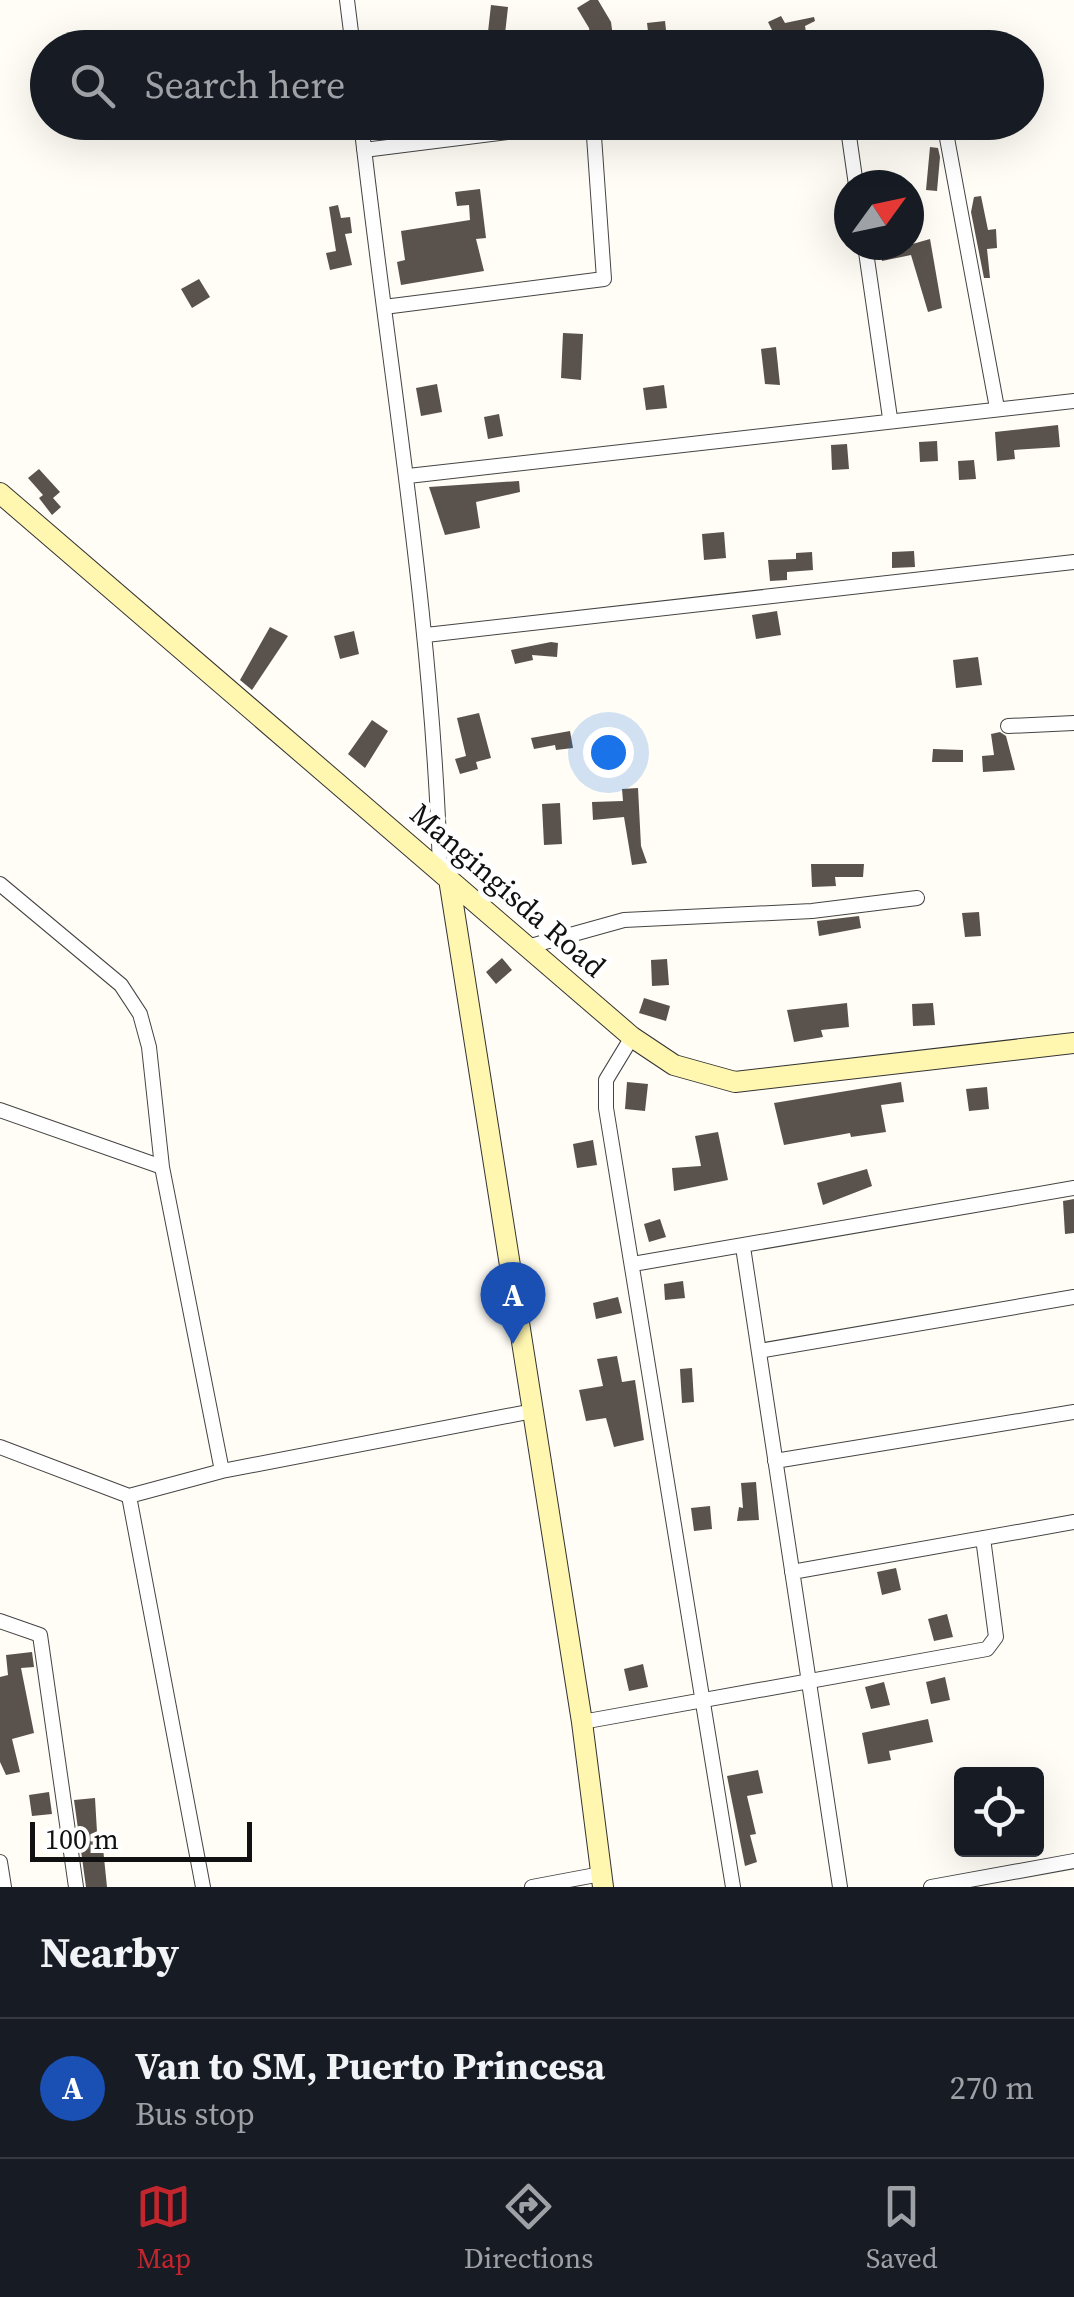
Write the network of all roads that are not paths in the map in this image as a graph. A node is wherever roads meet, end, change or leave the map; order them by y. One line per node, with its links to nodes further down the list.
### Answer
1 (347, 0): 2 (street)
2 (350, 30)
3 (363, 140): 8 (street)
4 (445, 140): 8 (street)
5 (592, 140): 11 (street)
6 (850, 140): 9 (street)
7 (947, 140): 13 (street)
8 (364, 150): 11 (street)
9 (854, 170)
10 (867, 260): 14 (street)
11 (384, 307): 15 (street)
12 (1074, 401): 13 (street)
13 (997, 408): 14 (street)
14 (890, 418): 15 (street)
15 (408, 476): 18 (street)
16 (0, 493): 21 (street, Mangingisda Road)
17 (1074, 562): 18 (street)
18 (426, 635): 21 (street)
19 (1074, 723): 20 (street)
20 (1008, 726)
21 (444, 875): 24 (street, Mangingisda Road); 34 (street)
22 (0, 884): 28 (street)
23 (916, 898): 24 (street)
24 (528, 947): 25 (street, Mangingisda Road)
25 (632, 1037): 26 (street, Mangingisda Road); 31 (street)
26 (1074, 1044)
27 (0, 1110): 28 (street)
28 (162, 1168): 38 (street)
29 (1074, 1188): 30 (street)
30 (743, 1247): 31 (street); 33 (street)
31 (633, 1264): 45 (street)
32 (1074, 1297): 33 (street)
33 (759, 1351): 37 (street)
34 (533, 1411): 38 (street); 46 (street)
35 (1074, 1412): 37 (street)
36 (0, 1447): 39 (street)
37 (775, 1461): 42 (street)
38 (222, 1470): 39 (street)
39 (130, 1496): 52 (street)
40 (1074, 1522): 41 (street)
41 (983, 1538): 42 (street); 44 (street)
42 (792, 1572): 44 (street)
43 (0, 1621): 51 (street)
44 (808, 1680): 45 (street); 55 (street)
45 (703, 1699): 46 (street); 54 (street)
46 (582, 1722): 49 (street)
47 (1074, 1861): 56 (street)
48 (0, 1862): 50 (street)
49 (602, 1880): 53 (street)
50 (4, 1887)
51 (76, 1887)
52 (202, 1887)
53 (532, 1887)
54 (733, 1887)
55 (840, 1887)
56 (931, 1887)

